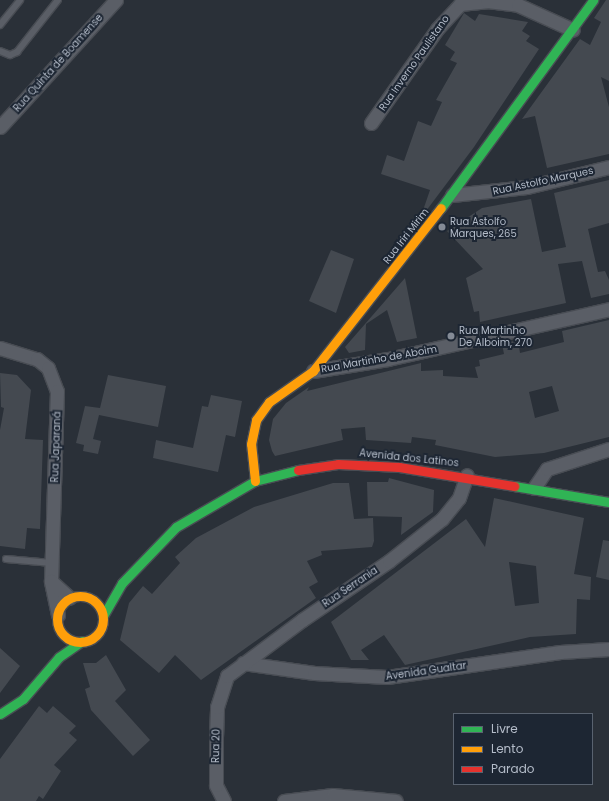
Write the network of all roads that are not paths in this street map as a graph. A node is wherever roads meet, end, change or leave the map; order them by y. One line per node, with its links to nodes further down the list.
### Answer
1 (20, 0): 5 (lane)
2 (58, 0): 7 (lane)
3 (116, 0): 9 (street, Rua Quinta de Boamense)
4 (593, 0): 6 (main road, Rua Iriri Mirim)
5 (0, 25)
6 (573, 30): 8 (street, Rua Inverno Paulistano); 11 (main road, Rua Iriri Mirim)
7 (0, 51)
8 (371, 123)
9 (0, 127)
10 (609, 167): 11 (street, Rua Astolfo Marques)
11 (452, 195): 14 (main road, Rua Iriri Mirim)
12 (609, 309): 14 (street, Rua Martinho de Aboim)
13 (0, 348): 21 (street, Rua Japaraná)
14 (314, 371): 17 (main road, Rua Iriri Mirim)
15 (609, 449): 18 (street)
16 (467, 476): 17 (main road, Avenida dos Latinos); 18 (main road, Avenida dos Latinos); 32 (street, Rua Serrania)
17 (255, 481): 23 (main road, Avenida dos Latinos)
18 (534, 488): 19 (main road, Avenida dos Latinos)
19 (609, 502)
20 (6, 559): 21 (lane)
21 (52, 562): 22 (street, Rua Japaraná)
22 (51, 581): 25 (street); 26 (street, Rua Japaraná)
23 (122, 583): 24 (main road, Avenida dos Latinos); 27 (main road, Avenida dos Latinos)
24 (84, 597): 25 (main road, Avenida dos Latinos); 27 (main road)
25 (70, 598): 26 (main road)
26 (58, 615): 28 (main road)
27 (103, 616): 29 (main road, Avenida dos Latinos)
28 (60, 629): 29 (main road); 31 (main road)
29 (82, 641): 31 (main road, Avenida dos Latinos)
30 (609, 649): 32 (street, Avenida Gualtar)
31 (59, 657): 34 (main road, Avenida dos Latinos)
32 (243, 663): 33 (street, Rua Serrania)
33 (221, 689): 35 (street, Rua 20)
34 (0, 714)
35 (224, 801)
36 (284, 801): 37 (street)
37 (396, 801)

